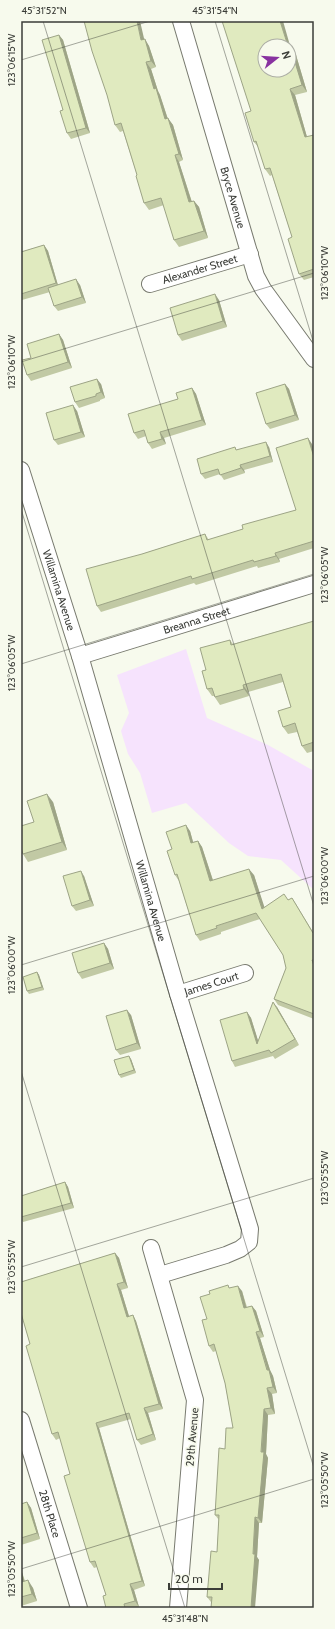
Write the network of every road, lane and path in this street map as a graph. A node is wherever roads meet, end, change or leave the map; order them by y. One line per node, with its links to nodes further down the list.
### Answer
1 (181, 21): 2 (street, Bryce Avenue)
2 (250, 254): 3 (street, Alexander Street); 4 (street, Bryce Avenue)
3 (150, 284)
4 (314, 359)
5 (21, 470): 7 (street, Willamina Avenue)
6 (314, 584): 7 (street, Breanna Street)
7 (80, 656): 9 (street, Willamina Avenue)
8 (245, 974): 9 (street, James Court)
9 (178, 994): 11 (street, Willamina Avenue)
10 (151, 1248): 11 (street, 29th Avenue)
11 (160, 1275): 14 (street, 29th Avenue)
12 (21, 1420): 13 (street, 28th Place)
13 (79, 1608)
14 (178, 1608)

